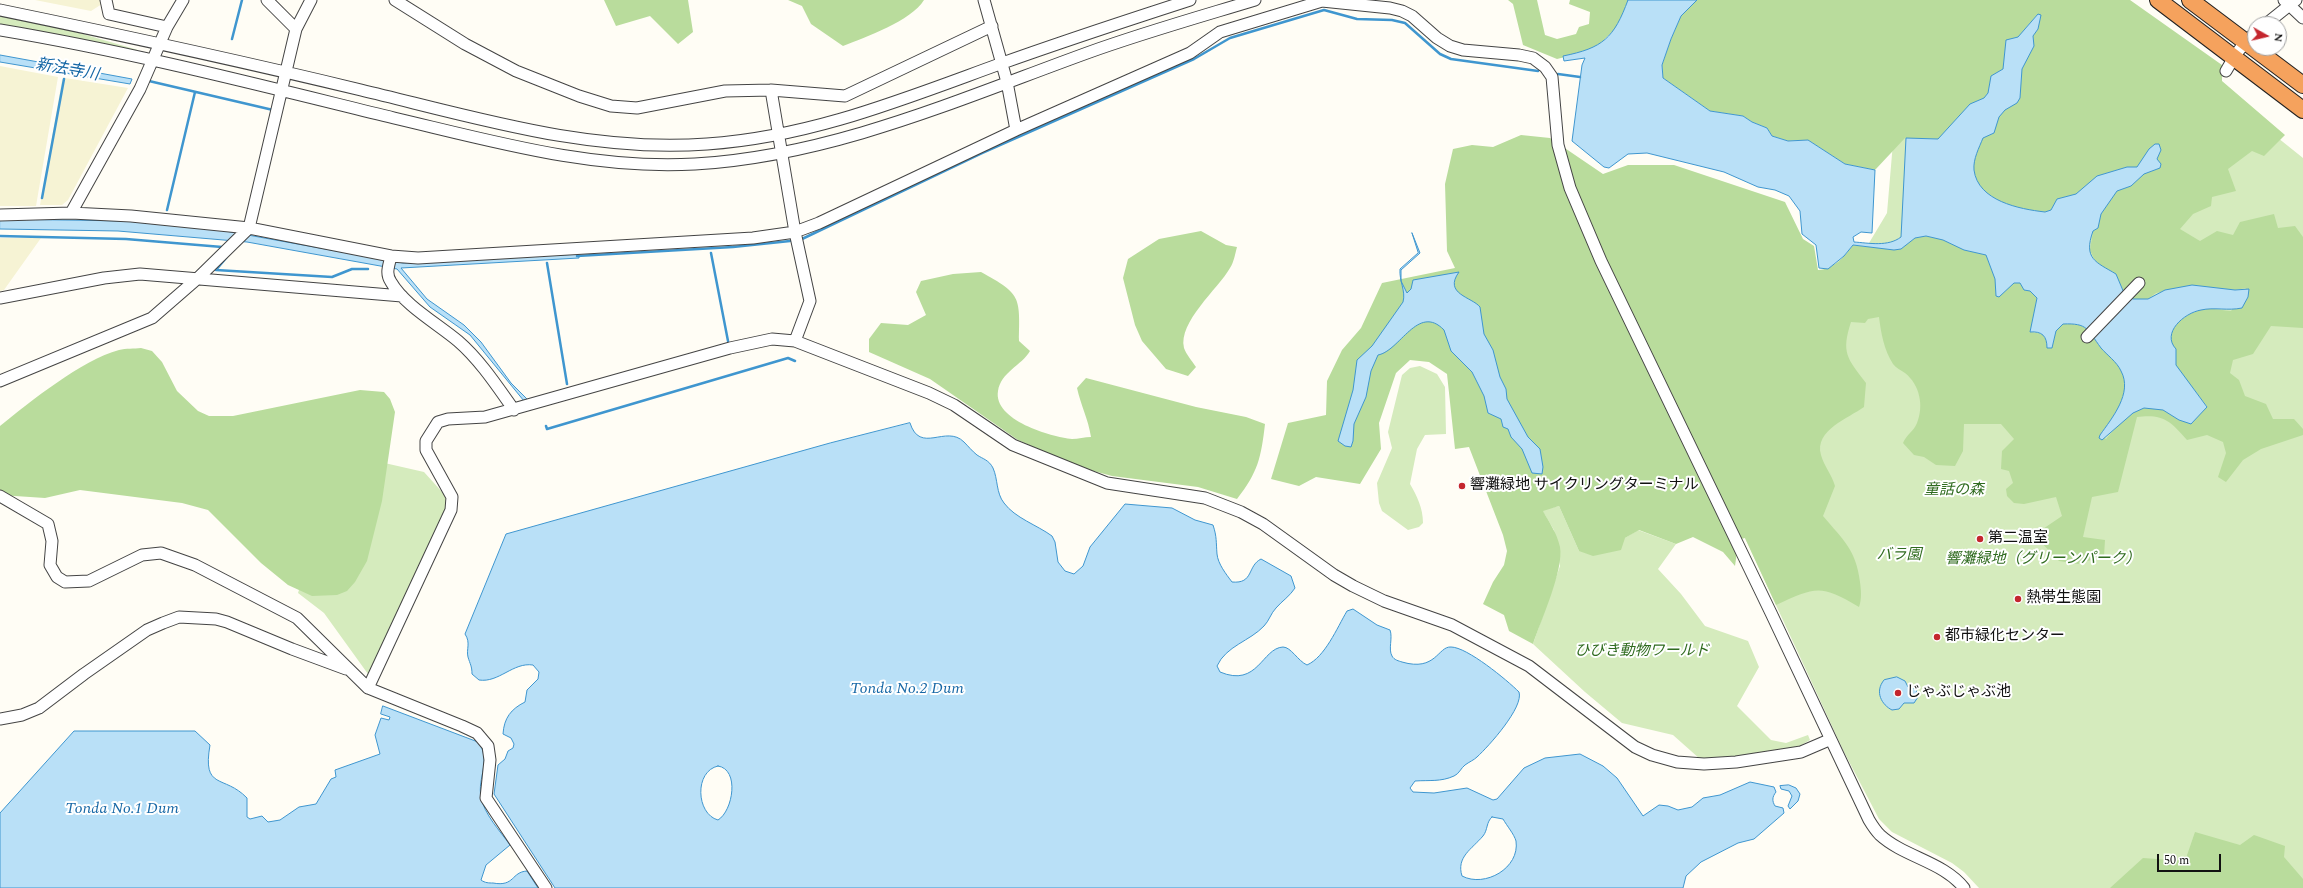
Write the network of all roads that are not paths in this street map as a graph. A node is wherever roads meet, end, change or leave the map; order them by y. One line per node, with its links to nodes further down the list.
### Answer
1 (106, 0): 16 (street)
2 (183, 0): 16 (street)
3 (267, 0): 17 (street)
4 (311, 0): 17 (street)
5 (395, 0): 30 (street)
6 (984, 0): 15 (street)
7 (1190, 0): 25 (street)
8 (1255, 0): 28 (street)
9 (2158, 0): 23 (highway)
10 (2190, 0): 19 (highway)
11 (2290, 2): 13 (street); 14 (street)
12 (0, 10): 21 (street)
13 (2275, 16)
14 (2303, 18)
15 (992, 26): 25 (street); 30 (street)
16 (167, 27): 21 (street)
17 (296, 29): 27 (street)
18 (0, 30): 24 (street)
19 (2247, 35)
20 (2247, 41): 23 (street)
21 (162, 43): 24 (street); 27 (street)
22 (2271, 56): 29 (highway)
23 (2233, 57): 26 (street); 32 (highway)
24 (153, 61): 31 (street); 36 (street)
25 (1002, 63): 28 (street); 34 (street)
26 (2226, 71)
27 (285, 72): 31 (street); 34 (street)
28 (1007, 82): 33 (street); 35 (street)
29 (2303, 85)
30 (771, 90): 34 (street)
31 (282, 91): 35 (street); 38 (street)
32 (2303, 110)
33 (1016, 130): 39 (street); 53 (street)
34 (778, 135): 35 (street)
35 (782, 154): 39 (street)
36 (71, 213): 37 (street); 38 (street)
37 (0, 215)
38 (249, 228): 40 (street); 41 (street)
39 (795, 232): 40 (street); 46 (street)
40 (391, 256): 43 (street)
41 (198, 278): 43 (street); 44 (street); 47 (street)
42 (2139, 283): 45 (street)
43 (402, 296): 48 (street)
44 (0, 298)
45 (2087, 337)
46 (795, 341): 48 (street); 53 (street)
47 (0, 381)
48 (519, 409): 51 (street)
49 (0, 496): 50 (street)
50 (348, 669): 51 (street); 52 (street)
51 (368, 688): 54 (street)
52 (0, 719)
53 (1829, 740): 55 (street)
54 (546, 888)
55 (1964, 888)

